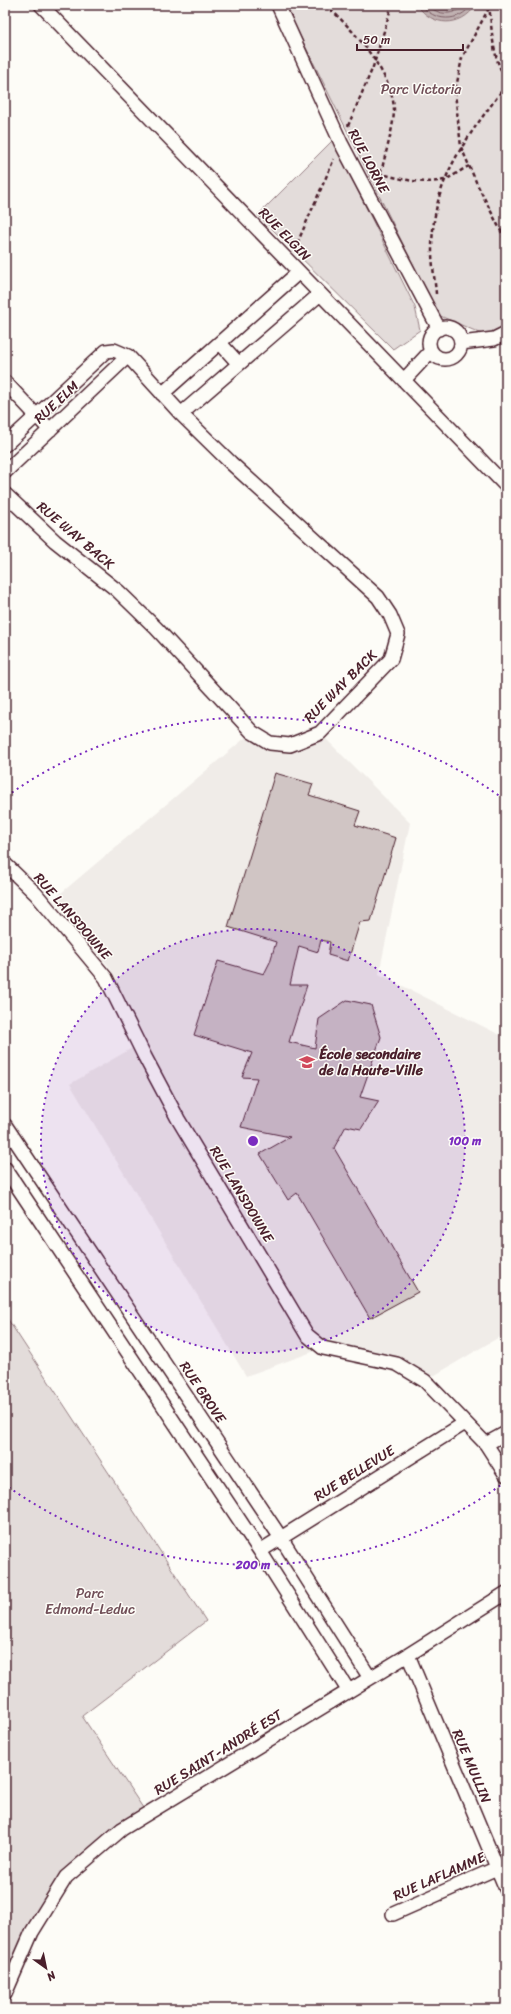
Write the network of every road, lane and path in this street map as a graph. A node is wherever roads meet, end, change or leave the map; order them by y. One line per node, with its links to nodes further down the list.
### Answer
1 (41, 5): 13 (street, RUE ELGIN)
2 (278, 5): 11 (street, RUE LORNE)
3 (325, 5): 9 (path)
4 (489, 6): 5 (path); 7 (path)
5 (506, 79)
6 (506, 85): 7 (path)
7 (461, 147): 8 (path); 10 (path)
8 (469, 166): 10 (path); 12 (path)
9 (379, 173): 10 (path); 11 (path)
10 (445, 179): 15 (path)
11 (362, 182): 16 (street, RUE LORNE)
12 (506, 241)
13 (299, 272): 14 (street, RUE ELGIN); 18 (street)
14 (320, 294): 22 (street); 23 (street, RUE ELGIN)
15 (437, 300)
16 (439, 329): 19 (street); 20 (street)
17 (506, 333): 19 (street)
18 (220, 343): 22 (street); 25 (street)
19 (461, 343): 20 (street)
20 (431, 351): 23 (street)
21 (128, 356): 25 (street); 27 (street, RUE ELM); 28 (street, RUE ELM)
22 (238, 363): 26 (street)
23 (404, 380): 31 (street, RUE ELGIN)
24 (5, 382): 27 (street)
25 (162, 394): 26 (street)
26 (180, 414): 32 (street, RUE WAY BACK)
27 (37, 416): 28 (street); 29 (street, RUE ELM)
28 (50, 430): 30 (street, RUE ELM)
29 (5, 445)
30 (5, 472)
31 (506, 486)
32 (5, 494)
33 (5, 864): 36 (street, RUE LANSDOWNE)
34 (5, 1125): 40 (street, RUE GROVE)
35 (5, 1168): 41 (street)
36 (465, 1422): 38 (street, RUE LANSDOWNE); 40 (street, RUE BELLEVUE)
37 (506, 1433): 38 (street)
38 (486, 1444): 39 (street, RUE LANSDOWNE)
39 (506, 1475)
40 (281, 1538): 41 (street, RUE BELLEVUE); 44 (street, RUE GROVE)
41 (260, 1551): 45 (street)
42 (506, 1593): 43 (street, RUE SAINT-ANDRÉ EST)
43 (408, 1655): 44 (street, RUE SAINT-ANDRÉ EST); 46 (street, RUE MULLIN)
44 (370, 1678): 45 (street, RUE SAINT-ANDRÉ EST)
45 (348, 1690): 49 (street, RUE SAINT-ANDRÉ EST)
46 (497, 1868): 47 (street, RUE MULLIN); 48 (street, RUE LAFLAMME)
47 (506, 1889)
48 (393, 1914)
49 (5, 1994)

